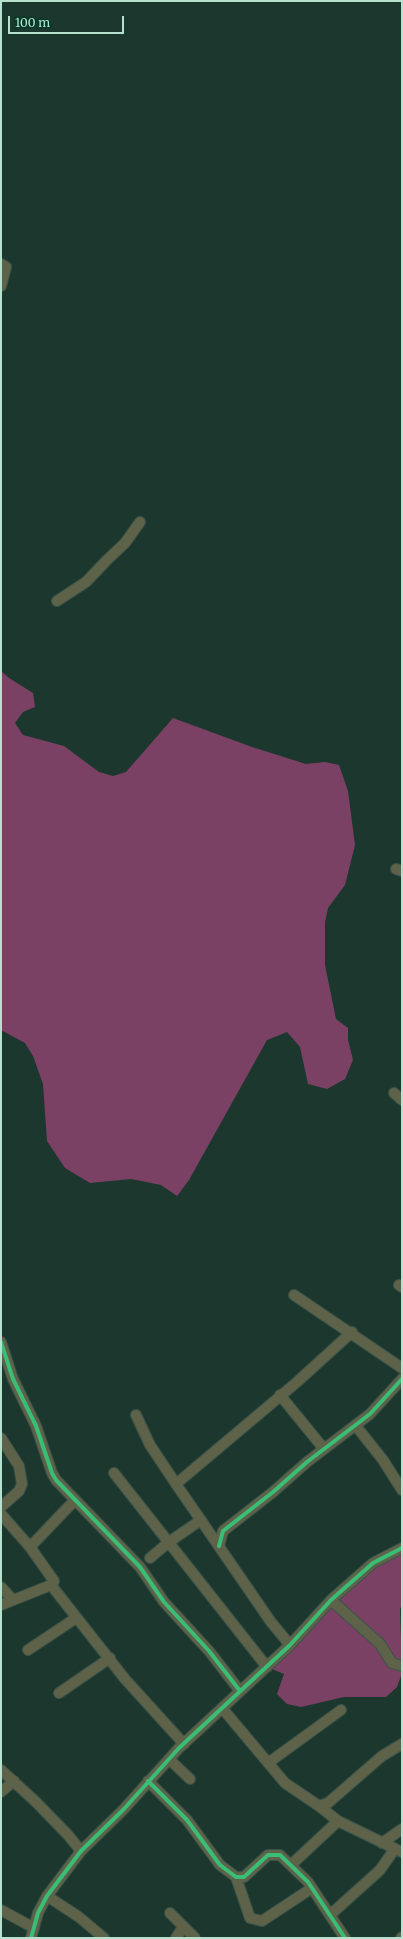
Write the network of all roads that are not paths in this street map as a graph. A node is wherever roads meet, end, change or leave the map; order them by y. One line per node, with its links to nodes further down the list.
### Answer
1 (1, 264): 2 (street)
2 (1, 286)
3 (140, 522): 4 (street)
4 (57, 601)
5 (394, 1094): 6 (street)
6 (402, 1100)
7 (294, 1295): 8 (street)
8 (352, 1332): 10 (street); 12 (street)
9 (1, 1348): 20 (street)
10 (402, 1368)
11 (402, 1378): 14 (street)
12 (280, 1395): 16 (street); 18 (street)
13 (136, 1415): 18 (street)
14 (356, 1426): 16 (street); 19 (street)
15 (1, 1438): 21 (street)
16 (324, 1449): 25 (street)
17 (114, 1473): 24 (street)
18 (176, 1484): 23 (street)
19 (402, 1490)
20 (75, 1500): 26 (street); 40 (street)
21 (1, 1507)
22 (1, 1514): 26 (street)
23 (201, 1520): 24 (street); 25 (street)
24 (169, 1542): 28 (street); 39 (street)
25 (219, 1546): 35 (street)
26 (30, 1548): 29 (street)
27 (402, 1548): 32 (street)
28 (150, 1558)
29 (51, 1585): 31 (street); 34 (street)
30 (1, 1587): 31 (street)
31 (13, 1600): 33 (street)
32 (331, 1600): 35 (street); 38 (street)
33 (1, 1605)
34 (76, 1618): 36 (street); 37 (street)
35 (290, 1645): 39 (street)
36 (28, 1650)
37 (110, 1658): 41 (street); 44 (street)
38 (402, 1666)
39 (267, 1667): 40 (street)
40 (240, 1691): 42 (street)
41 (59, 1693)
42 (222, 1708): 44 (street); 47 (street)
43 (341, 1710): 47 (street)
44 (184, 1744): 46 (street)
45 (402, 1744): 53 (street)
46 (169, 1759): 49 (street); 50 (street)
47 (268, 1763): 53 (street)
48 (1, 1770): 51 (street)
49 (190, 1779)
50 (148, 1781): 57 (street); 60 (street)
51 (14, 1782): 52 (street); 57 (street)
52 (1, 1792)
53 (319, 1806): 54 (street)
54 (338, 1821): 56 (street); 59 (street)
55 (402, 1829): 56 (street)
56 (382, 1843): 58 (street)
57 (81, 1851): 62 (street)
58 (398, 1851): 65 (street)
59 (292, 1864): 60 (street); 61 (street)
60 (236, 1877): 61 (street)
61 (312, 1888): 65 (street)
62 (47, 1896): 67 (street); 68 (street)
63 (1, 1910): 67 (street)
64 (170, 1913): 66 (street)
65 (330, 1915): 71 (street)
66 (183, 1927): 69 (street); 70 (street)
67 (32, 1933)
68 (101, 1937)
69 (176, 1938)
70 (195, 1938)
71 (345, 1938)

